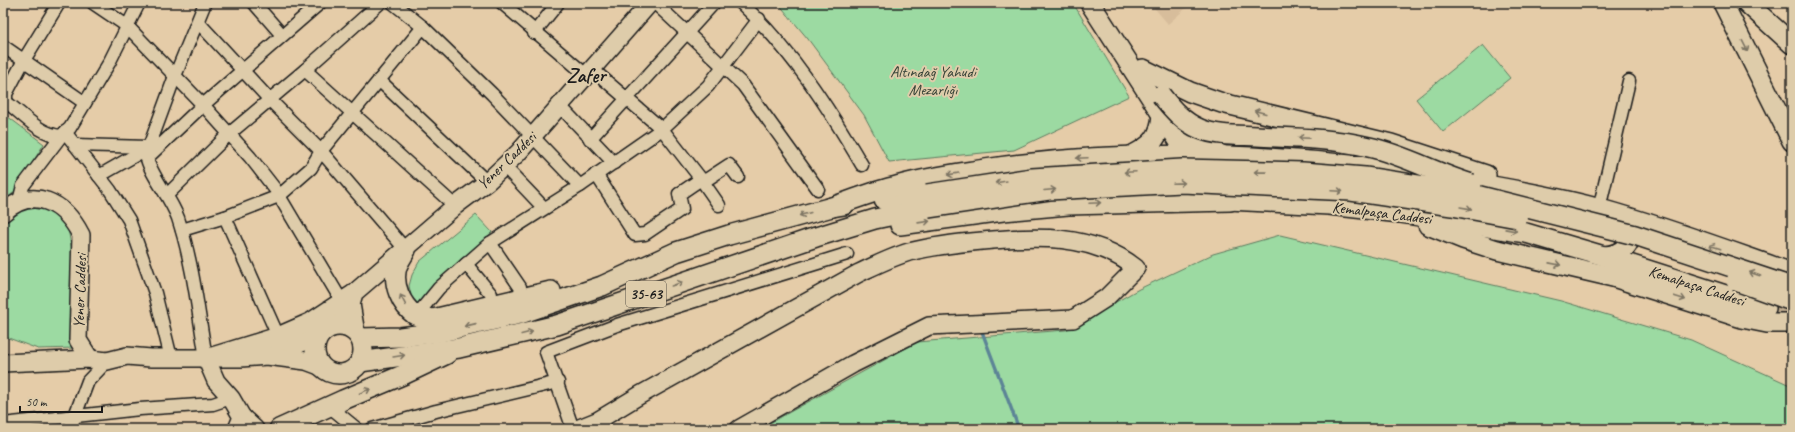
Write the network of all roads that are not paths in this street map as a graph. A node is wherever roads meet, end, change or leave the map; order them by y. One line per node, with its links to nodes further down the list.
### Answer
1 (59, 3): 28 (street)
2 (93, 3): 21 (street)
3 (139, 3): 21 (street)
4 (205, 3): 20 (street)
5 (254, 3): 25 (street)
6 (380, 3): 31 (street)
7 (393, 3): 22 (street)
8 (558, 3): 23 (street)
9 (650, 3): 32 (street, Yener Caddesi)
10 (655, 3): 24 (street)
11 (714, 3): 24 (street)
12 (741, 3): 19 (street)
13 (1090, 3): 44 (main road, Kemalpaşa Caddesi)
14 (1100, 3): 36 (main road)
15 (1723, 3): 50 (main road, one-way to 50)
16 (1747, 3): 26 (main road)
17 (316, 4): 25 (street)
18 (503, 4): 23 (street)
19 (759, 19): 29 (street); 59 (street)
20 (198, 22): 30 (street); 33 (street)
21 (127, 26): 33 (street); 40 (street)
22 (423, 27): 34 (street); 48 (street)
23 (534, 32): 32 (street)
24 (687, 34): 29 (street); 39 (street)
25 (282, 35): 30 (street)
26 (1792, 44)
27 (3, 46): 28 (street)
28 (24, 60): 37 (street); 40 (street)
29 (724, 66): 45 (street); 67 (street)
30 (242, 70): 38 (street); 41 (street)
31 (305, 70): 38 (street); 43 (street)
32 (589, 72): 39 (street); 42 (street, Yener Caddesi)
33 (175, 76): 41 (street); 53 (street)
34 (379, 80): 43 (street); 65 (street)
35 (1628, 81): 79 (street)
36 (1151, 82): 56 (main road); 70 (main road, one-way to 36); 85 (main road, one-way to 36, bridge)
37 (4, 100): 46 (street)
38 (270, 100): 47 (street); 52 (street)
39 (627, 100): 45 (street); 49 (street)
40 (85, 103): 46 (street)
41 (203, 105): 47 (street); 53 (street)
42 (560, 106): 48 (street, Yener Caddesi); 49 (street)
43 (353, 113): 52 (street); 76 (street)
44 (1162, 115): 54 (main road); 55 (main road, Kemalpaşa Caddesi)
45 (662, 129): 57 (street); 64 (street)
46 (63, 134): 51 (street); 71 (street)
47 (229, 134): 68 (street); 69 (street)
48 (532, 136): 60 (street, Yener Caddesi); 66 (street)
49 (590, 139): 57 (street)
50 (1792, 141)
51 (75, 145): 53 (street); 62 (street)
52 (321, 151): 69 (street); 88 (street)
53 (148, 153): 62 (street); 68 (street)
54 (1133, 155): 55 (main road); 77 (main road, one-way to 77)
55 (1188, 155): 56 (main road); 73 (main road, Kemalpaşa Caddesi)
56 (1233, 157): 58 (main road)
57 (614, 163): 61 (street)
58 (1338, 164): 70 (main road); 75 (main road)
59 (862, 165)
60 (504, 166): 65 (street, Yener Caddesi); 78 (street)
61 (596, 174): 64 (street); 66 (street)
62 (99, 176): 107 (street)
63 (738, 177): 64 (street)
64 (702, 180): 74 (street)
65 (487, 182): 76 (street, Yener Caddesi)
66 (580, 186): 78 (street)
67 (818, 189)
68 (167, 195): 84 (street)
69 (279, 196): 83 (street); 97 (street)
70 (1552, 197): 79 (main road)
71 (19, 201): 80 (street); 109 (street, Yener Caddesi)
72 (927, 201): 77 (main road, 35-63); 85 (main road, one-way to 72, bridge); 86 (main road, 35-63); 98 (main road, one-way to 98, bridge)
73 (1236, 201): 75 (main road, Kemalpaşa Caddesi); 86 (main road, one-way to 73)
74 (719, 205)
75 (1329, 205): 81 (main road, Kemalpaşa Caddesi)
76 (455, 206): 88 (street, Yener Caddesi)
77 (832, 207): 89 (main road, 35-63, one-way to 89)
78 (544, 208): 87 (street)
79 (1599, 208): 82 (main road)
80 (3, 213)
81 (1400, 213): 91 (main road, Kemalpaşa Caddesi, one-way to 91); 101 (main road, one-way to 101)
82 (1619, 215): 91 (main road); 93 (main road, one-way to 82)
83 (225, 217): 84 (street); 104 (street)
84 (182, 230): 108 (street)
85 (1635, 236): 95 (main road, one-way to 85, bridge)
86 (816, 237): 105 (main road, 35-63, one-way to 86)
87 (490, 243): 92 (street); 94 (street)
88 (406, 250): 97 (street, Yener Caddesi); 100 (main road, one-way to 88)
89 (676, 252): 100 (main road); 103 (main road, 35-63, one-way to 103)
90 (847, 254): 114 (street)
91 (1604, 256): 99 (main road, Kemalpaşa Caddesi)
92 (466, 264): 96 (street); 100 (street)
93 (1792, 273)
94 (520, 287)
95 (1792, 287)
96 (491, 294)
97 (349, 299): 102 (street, Yener Caddesi); 103 (street); 104 (street)
98 (1792, 301)
99 (1766, 308)
100 (416, 316)
101 (1792, 323)
102 (325, 331): 103 (main road); 106 (street, Yener Caddesi); 113 (main road)
103 (358, 335): 111 (main road)
104 (278, 336): 108 (street)
105 (459, 348): 111 (main road, 35-63, one-way to 105); 116 (main road, one-way to 105)
106 (267, 356): 108 (street, Yener Caddesi); 113 (street, Yener Caddesi)
107 (171, 358): 108 (street, Yener Caddesi); 110 (street, Yener Caddesi)
108 (206, 358): 115 (street)
109 (90, 359): 110 (street, Yener Caddesi); 112 (street)
110 (107, 361): 117 (street)
111 (360, 362): 113 (main road)
112 (3, 363)
113 (322, 367)
114 (558, 382): 124 (street); 125 (street)
115 (231, 398): 117 (street); 118 (street)
116 (329, 406): 122 (main road); 123 (street)
117 (74, 416): 119 (street); 120 (street)
118 (240, 423): 121 (street)
119 (3, 424)
120 (70, 429)
121 (255, 429)
122 (279, 429)
123 (357, 429)
124 (372, 429)
125 (573, 429)
126 (577, 429): 127 (street)
127 (739, 429)

